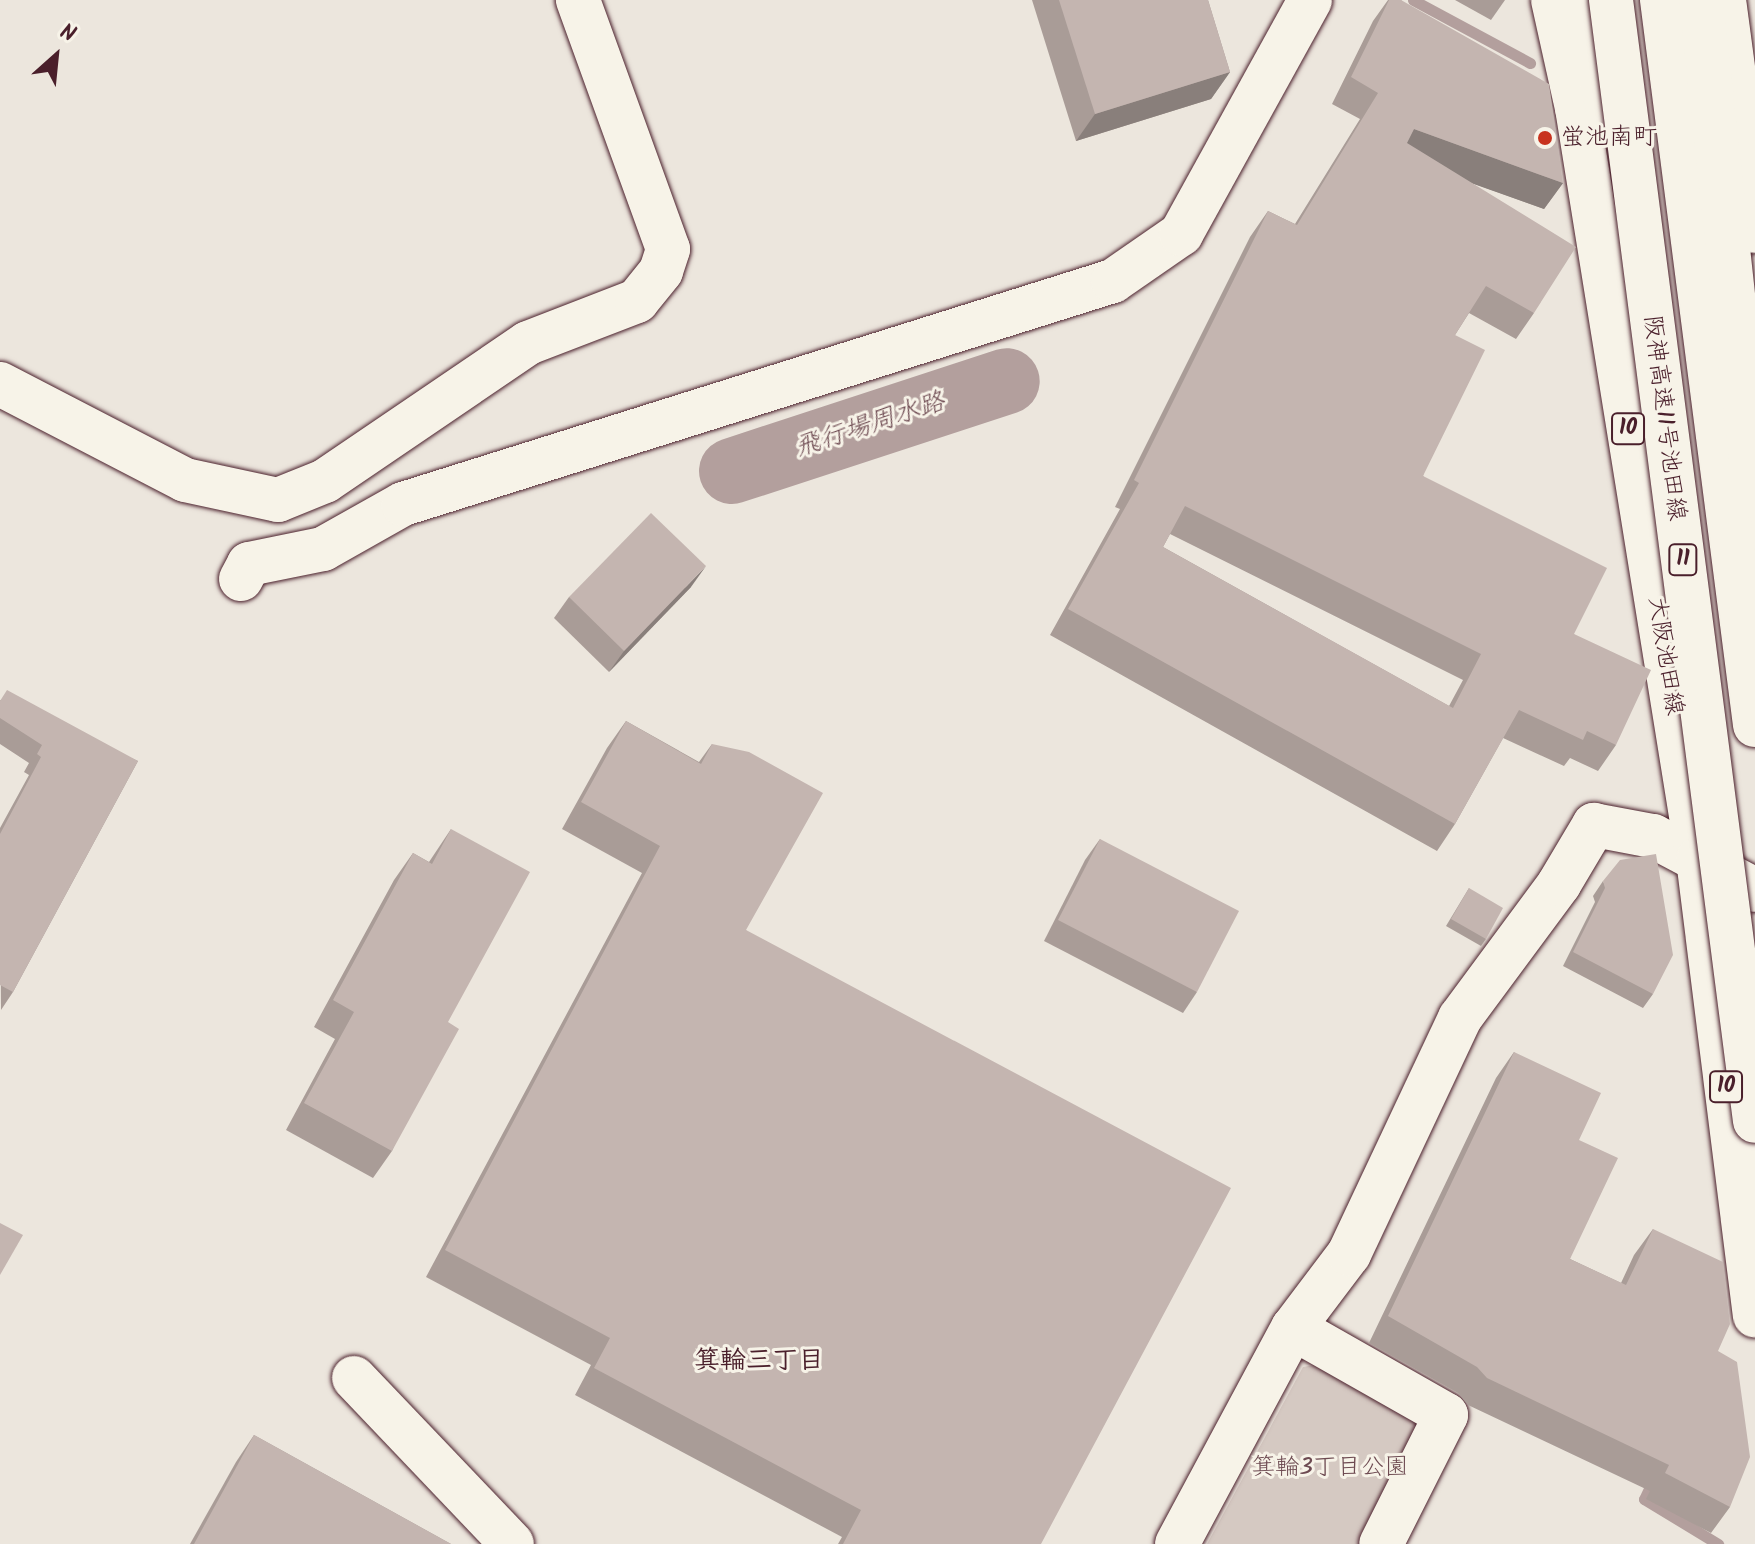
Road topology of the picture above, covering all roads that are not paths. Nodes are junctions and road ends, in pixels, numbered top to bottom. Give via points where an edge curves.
1 (578, 0) edge
2 (1310, 0) edge
3 (1611, 0) edge
4 (1662, 0) edge
5 (1681, 0) edge
6 (1701, 0) edge
7 (1724, 0) edge
8 (1567, 7) edge
9 (1534, 84) edge
10 (1577, 108) junction
11 (1755, 231) edge
12 (1651, 312) junction
13 (0, 384) edge
14 (1755, 496) edge
15 (1755, 539) edge
16 (241, 579) dead end
17 (1755, 725) edge
18 (1698, 859) junction
19 (1755, 890) edge
20 (1755, 1121) edge
21 (1755, 1315) edge
22 (1293, 1328) junction
23 (354, 1378) dead end
24 (512, 1544) edge
25 (1177, 1544) edge
26 (1381, 1544) edge

1 - 13 main road via 668,249 661,271 637,301 528,343 325,481 278,500 185,480
2 - 16 main road via 1181,234 1113,281 403,504 323,549 249,564
3 - 12 main road, 阪神高速11号池田線 / 11, bridge
4 - 17 main road, 11
5 - 15 main road
6 - 14 main road
7 - 11 main road
8 - 10 main road, 大阪池田線 / 10
8 - 12 main road, 11, bridge
9 - 10 main road
10 - 18 main road, 大阪池田線 / 10
12 - 20 main road, 阪神高速11号池田線 / 11, bridge
18 - 19 main road
18 - 21 main road, 大阪池田線 / 10
18 - 22 main road via 1653,836 1594,825 1559,884 1460,1018 1349,1254
22 - 25 main road
22 - 26 main road via 1446,1415
23 - 24 main road

